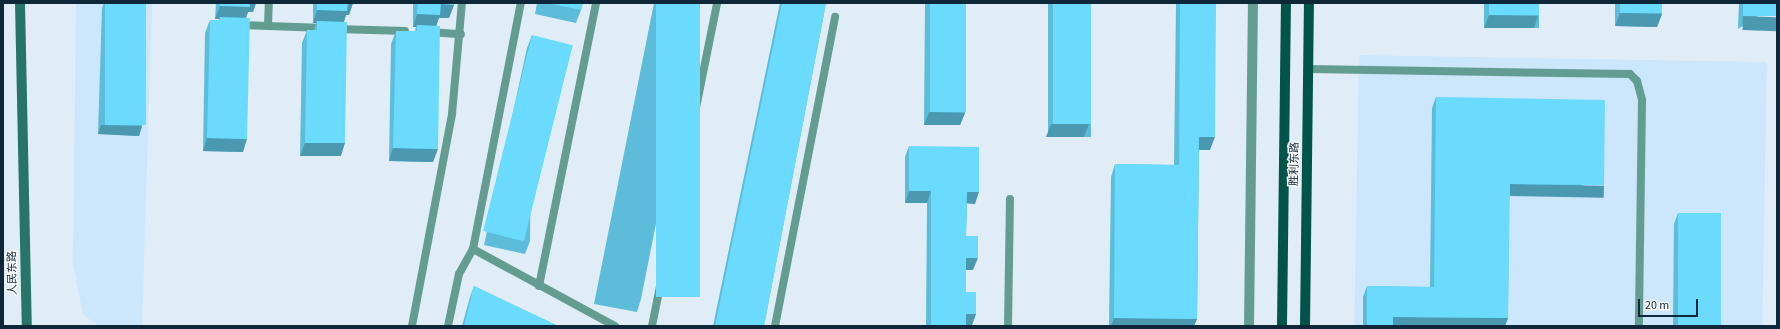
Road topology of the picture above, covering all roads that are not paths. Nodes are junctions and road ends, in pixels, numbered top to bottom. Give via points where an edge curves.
1 (20, 3) edge
2 (269, 3) edge
3 (462, 3) edge
4 (521, 3) edge
5 (596, 3) edge
6 (718, 3) edge
7 (1253, 3) edge
8 (1286, 3) edge
9 (1309, 3) edge
10 (835, 17) dead end
11 (231, 25) edge
12 (268, 26) junction
13 (461, 34) junction
14 (1308, 69) junction
15 (1010, 199) dead end
16 (473, 249) junction
17 (539, 286) junction
18 (27, 326) edge
19 (412, 326) edge
20 (448, 326) edge
21 (615, 326) edge
22 (652, 326) edge
23 (775, 326) edge
24 (1008, 326) edge
25 (1249, 326) edge
26 (1282, 326) edge
27 (1305, 326) edge
28 (1639, 326) edge

1 - 18 main road, 人民东路
2 - 12 lane
3 - 13 lane
4 - 16 lane
5 - 17 lane
6 - 22 lane
7 - 25 street
8 - 26 main road, 胜利东路
9 - 14 main road, 胜利东路
10 - 23 lane
11 - 12 lane
12 - 13 lane
13 - 19 lane via 452,114
14 - 27 main road, 胜利东路
14 - 28 lane via 1630,74 1637,82 1642,100
15 - 24 lane
16 - 17 lane
16 - 20 lane via 459,274
17 - 21 lane

